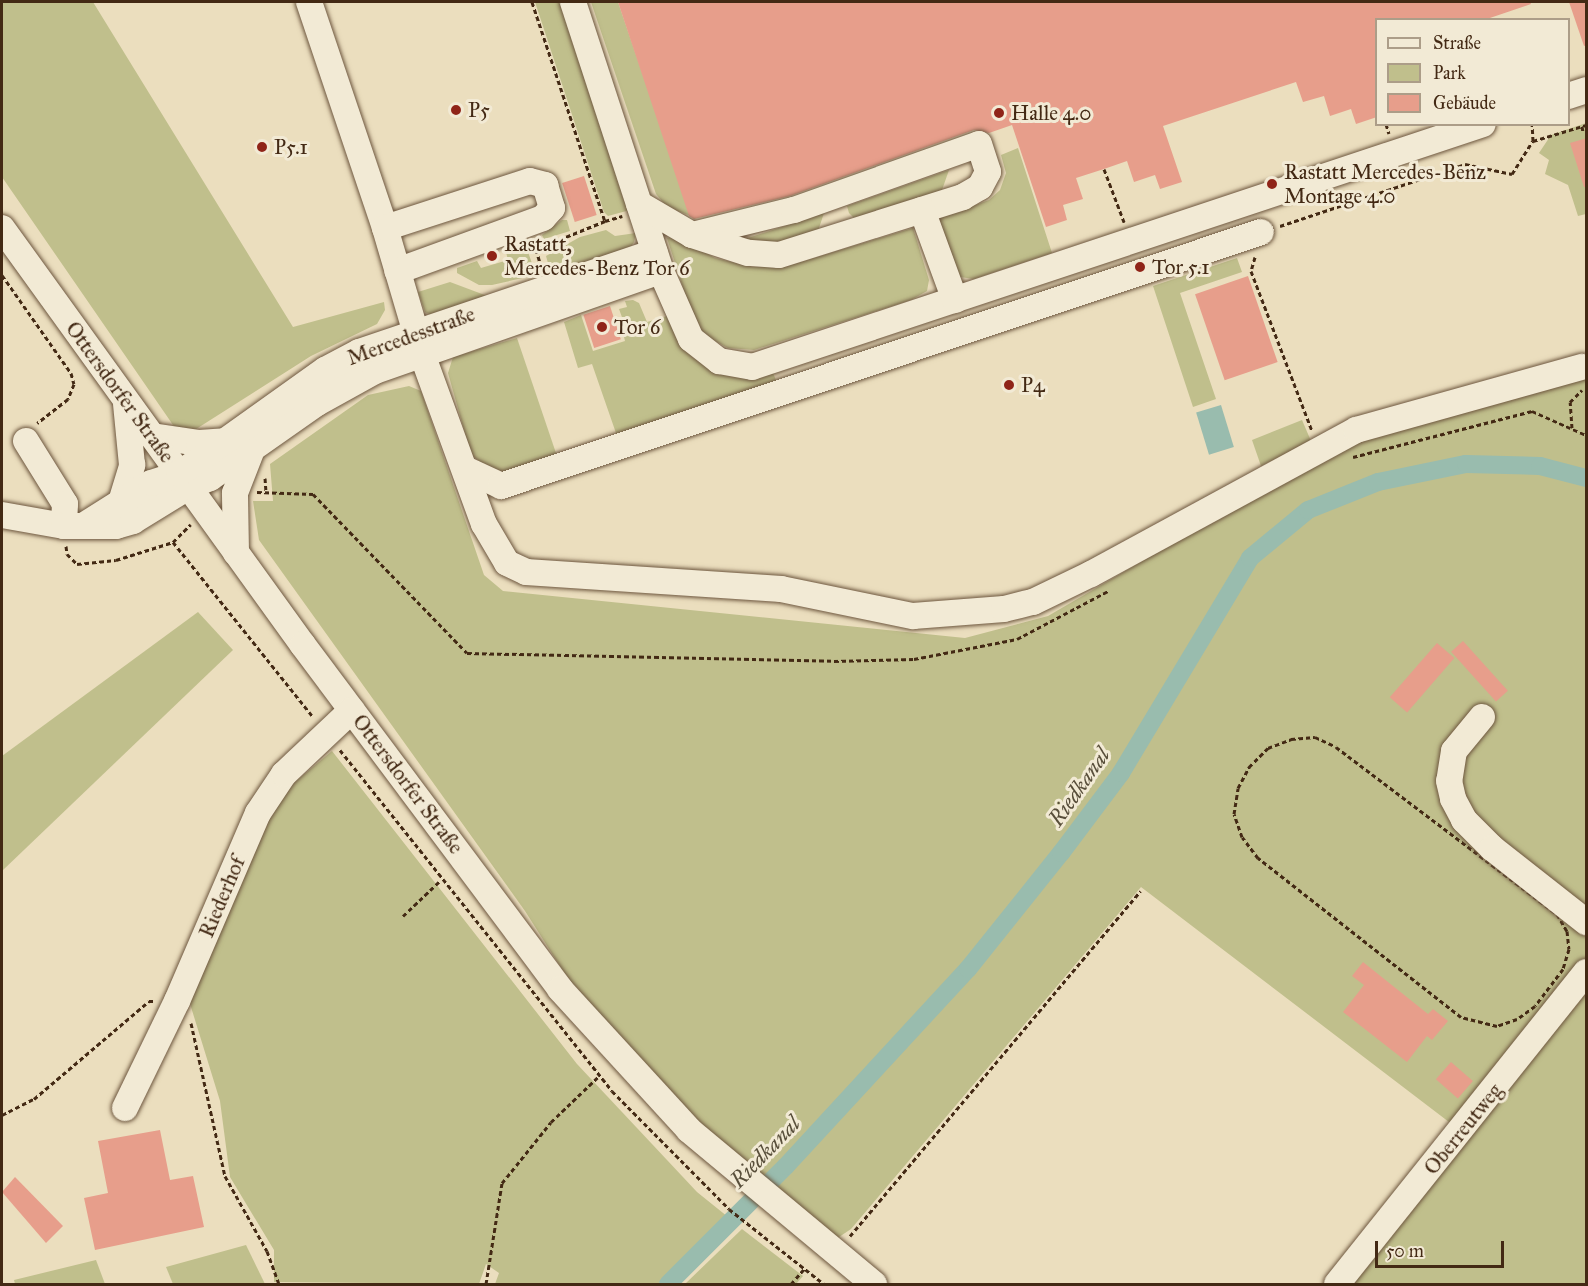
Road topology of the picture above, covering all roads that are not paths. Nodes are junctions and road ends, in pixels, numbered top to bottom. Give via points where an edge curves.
1 (309, 2) edge
2 (573, 2) edge
3 (1587, 90) edge
4 (1570, 96) edge
5 (1477, 126) edge
6 (629, 210) junction
7 (922, 210) junction
8 (2, 228) edge
9 (385, 228) junction
10 (1261, 232) road end
11 (692, 235) junction
12 (658, 262) junction
13 (396, 271) junction
14 (954, 300) junction
15 (418, 342) junction
16 (1584, 377) edge
17 (126, 401) junction
18 (152, 436) junction
19 (26, 441) road end
20 (225, 441) junction
21 (253, 449) junction
22 (465, 469) junction
23 (184, 480) junction
24 (121, 502) junction
25 (2, 515) edge
26 (74, 526) junction
27 (236, 553) junction
28 (352, 710) junction
29 (1482, 717) dead end
30 (1587, 922) edge
31 (1587, 972) edge
32 (125, 1108) dead end
33 (874, 1284) edge
34 (1336, 1284) edge

1 - 9 street
2 - 6 street
3 - 4 street
5 - 14 street
6 - 11 street
6 - 12 street
7 - 11 street via 779,255 748,253
7 - 11 street via 980,187 988,172 979,144 794,210
7 - 14 street
8 - 17 street, Ottersdorfer Straße
9 - 13 street
9 - 13 street via 530,181 545,185 552,208 543,218
10 - 22 street via 501,486
12 - 14 street via 691,339 719,361 752,367
12 - 15 street, Mercedesstraße
13 - 15 street
15 - 20 street, Mercedesstraße via 325,370
15 - 21 street, Mercedesstraße via 347,384
15 - 22 street
16 - 22 street via 1356,430 1033,602 940,616 880,612 781,590 526,572 507,563 494,547
17 - 18 street, Ottersdorfer Straße
17 - 24 street via 132,465
18 - 20 street via 199,443
18 - 23 street, Ottersdorfer Straße
19 - 26 street
20 - 23 street, Mercedesstraße
21 - 23 street, Mercedesstraße via 210,478
21 - 27 street via 235,493
23 - 24 street via 151,483
23 - 26 street via 133,521 116,526
23 - 27 street, Ottersdorfer Straße
24 - 26 street
25 - 26 street
27 - 28 street, Ottersdorfer Straße
28 - 32 street, Riederhof via 284,774 258,813 177,1001
28 - 33 street, Ottersdorfer Straße via 560,989 642,1083 775,1206
29 - 30 street via 1454,751 1449,781 1453,799 1464,820 1492,848
31 - 34 street, Oberreutweg

